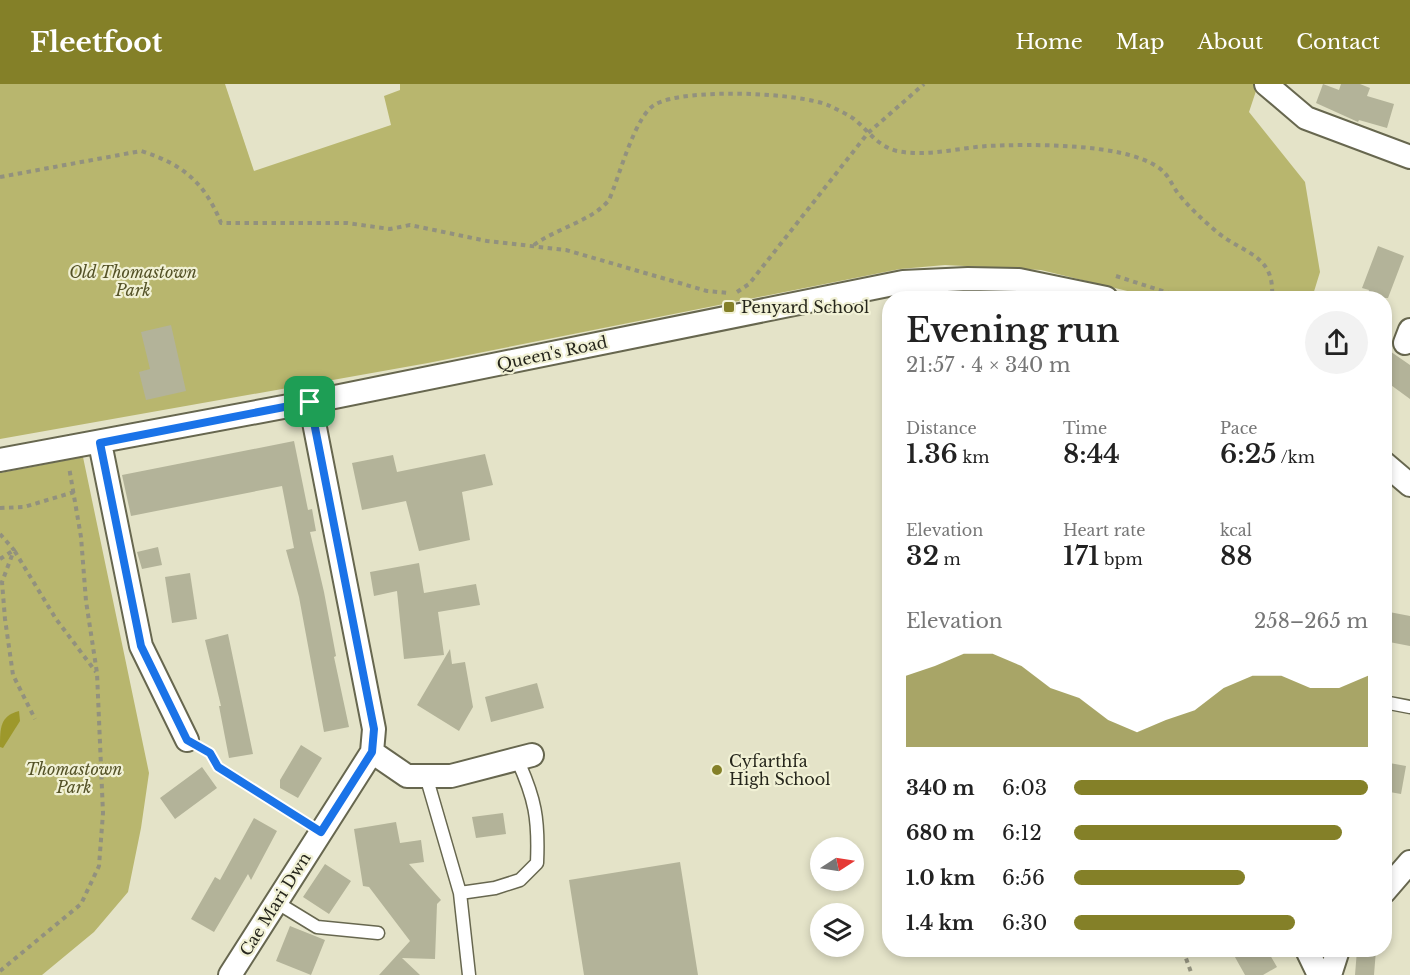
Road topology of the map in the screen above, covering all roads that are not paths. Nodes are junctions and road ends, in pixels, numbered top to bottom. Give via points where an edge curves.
1 (1266, 84) edge
2 (1410, 157) edge
3 (1072, 291) edge
4 (310, 402) junction
5 (100, 443) junction
6 (0, 460) edge
7 (1396, 467) edge
8 (1410, 485) edge
9 (1392, 704) edge
10 (1410, 707) edge
11 (187, 740) road end
12 (372, 752) junction
13 (524, 757) joint
14 (426, 776) junction
15 (1410, 862) edge
16 (1392, 883) edge
17 (460, 893) junction
18 (276, 902) junction
19 (378, 933) dead end
20 (1310, 957) edge
21 (1336, 957) edge
22 (235, 968) edge
23 (469, 975) edge
24 (1318, 975) edge
25 (1330, 975) edge

1 - 2 street via 1306,118
3 - 4 street, Queen's Road via 1019,280 968,279 903,282 737,304
4 - 5 street, Queen's Road
4 - 12 street via 374,729
5 - 6 street, Queen's Road
5 - 11 street via 141,646
7 - 8 street
9 - 10 lane
12 - 14 street via 407,776
12 - 18 street, Cae Mari Dwn
13 - 14 street via 451,776
13 - 17 lane via 539,830 537,862 520,880
14 - 17 lane
15 - 16 street
17 - 23 lane
18 - 19 lane via 317,927
18 - 22 street, Cae Mari Dwn
20 - 24 street
21 - 25 street

